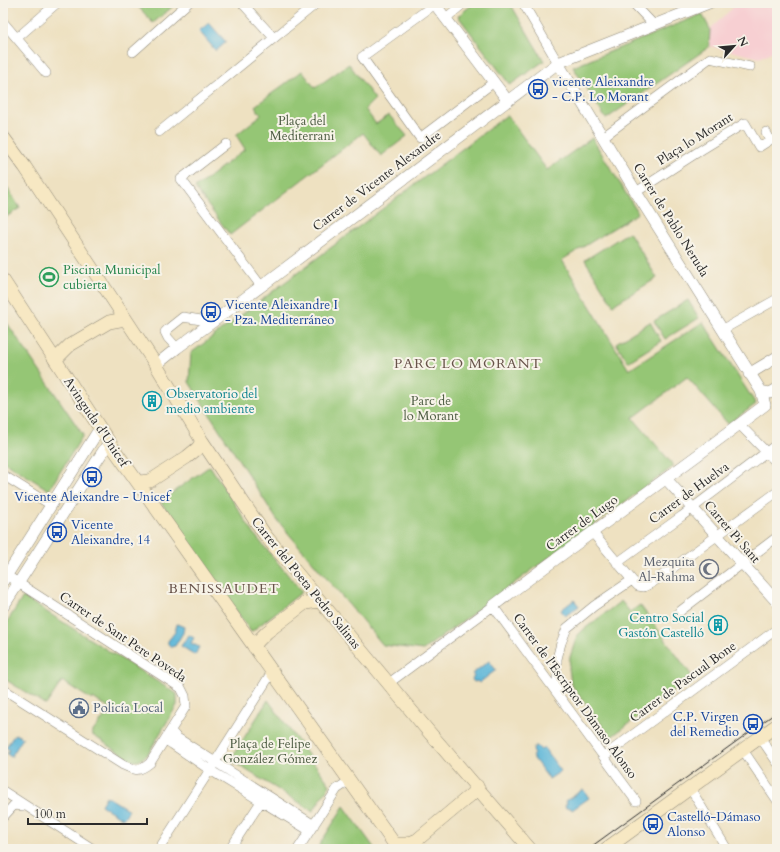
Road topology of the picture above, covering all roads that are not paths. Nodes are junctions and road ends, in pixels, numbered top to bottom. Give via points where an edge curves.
1 (57, 3) edge
2 (188, 3) edge
3 (242, 3) edge
4 (317, 3) edge
5 (464, 3) edge
6 (523, 3) edge
7 (633, 3) edge
8 (709, 3) edge
9 (434, 4) edge
10 (446, 18) junction
11 (3, 22) edge
12 (653, 24) junction
13 (17, 38) junction
14 (274, 38) junction
15 (133, 52) dead end
16 (558, 63) junction
17 (750, 67) dead end
18 (46, 73) dead end
19 (494, 82) junction
20 (508, 101) junction
21 (159, 132) dead end
22 (766, 132) dead end
23 (603, 136) junction
24 (3, 137) edge
25 (226, 144) dead end
26 (636, 192) junction
27 (3, 280) edge
28 (261, 286) junction
29 (777, 298) edge
30 (125, 319) junction
31 (213, 322) junction
32 (722, 330) junction
33 (177, 348) junction
34 (777, 357) edge
35 (55, 360) junction
36 (156, 365) junction
37 (749, 374) junction
38 (777, 389) edge
39 (761, 391) junction
40 (740, 424) junction
41 (100, 428) junction
42 (202, 441) junction
43 (108, 442) junction
44 (777, 444) edge
45 (766, 452) junction
46 (777, 463) edge
47 (3, 475) edge
48 (666, 480) junction
49 (138, 482) junction
50 (777, 492) edge
51 (51, 506) junction
52 (693, 508) junction
53 (592, 532) junction
54 (717, 536) junction
55 (777, 537) edge
56 (617, 563) junction
57 (742, 564) junction
58 (4, 576) edge
59 (632, 580) junction
60 (18, 583) junction
61 (775, 598) edge
62 (320, 601) junction
63 (493, 606) junction
64 (3, 607) edge
65 (679, 612) dead end
66 (777, 629) edge
67 (254, 647) junction
68 (272, 672) junction
69 (389, 683) junction
70 (3, 689) edge
71 (560, 697) junction
72 (777, 725) edge
73 (171, 731) junction
74 (760, 738) junction
75 (165, 740) junction
76 (743, 750) junction
77 (604, 756) junction
78 (777, 762) edge
79 (213, 766) junction
80 (349, 781) junction
81 (477, 786) junction
82 (690, 788) junction
83 (3, 791) edge
84 (264, 797) junction
85 (777, 800) edge
86 (636, 801) dead end
87 (27, 807) junction
88 (3, 817) edge
89 (312, 828) junction
90 (396, 846) edge
91 (611, 847) edge
92 (93, 849) edge
93 (159, 849) edge
94 (230, 849) edge
95 (298, 849) edge
96 (530, 849) edge
97 (727, 849) edge

1 - 13 street
2 - 15 street
3 - 14 street
4 - 14 street
5 - 10 street
6 - 16 street
7 - 12 street
8 - 12 street, Carrer de Vicente Alexandre
9 - 10 street
9 - 19 street, Carrer de Vicente Alexandre via 362,57 420,138
10 - 19 street
11 - 13 street
12 - 16 street, Carrer de Vicente Alexandre
13 - 18 street
14 - 21 street
16 - 20 street, Carrer de Vicente Alexandre
16 - 23 street, Carrer de Pablo Neruda
17 - 23 street via 710,58
19 - 20 street
20 - 28 street, Carrer de Vicente Alexandre
22 - 26 street, Plaça lo Morant via 770,140 759,147 745,123
23 - 26 street, Carrer de Pablo Neruda
24 - 30 main road, Carrer del Poeta Pedro Salinas
25 - 28 street via 181,179
26 - 32 street, Carrer de Pablo Neruda
27 - 35 main road, Avinguda d'Unicef
28 - 31 street, Carrer de Vicente Alexandre
29 - 32 street
30 - 35 main road via 108,322 70,345
30 - 36 main road, Carrer del Poeta Pedro Salinas
31 - 33 street, Carrer de Vicente Alexandre
31 - 33 street via 183,317 165,332
32 - 37 street, Carrer de Pablo Neruda
33 - 36 street, Carrer de Vicente Alexandre
34 - 37 street
35 - 41 main road, Avinguda d'Unicef
36 - 42 main road, Carrer del Poeta Pedro Salinas
37 - 39 street, Carrer de Pablo Neruda
38 - 39 street via 770,393
39 - 40 street, Carrer de Lugo via 765,406
40 - 45 street
40 - 48 street, Carrer de Lugo
41 - 43 main road, Avinguda d'Unicef
41 - 51 street
42 - 49 main road via 198,448 150,481
42 - 62 main road, Carrer del Poeta Pedro Salinas via 265,536
43 - 49 main road, Avinguda d'Unicef
43 - 60 street
44 - 45 street, Carrer de Huelva
45 - 46 street
45 - 52 street, Carrer de Huelva
47 - 51 street
48 - 52 street, Carrer Pi Sant
48 - 53 street, Carrer de Lugo
49 - 67 main road, Avinguda d'Unicef
50 - 54 street
51 - 58 street
52 - 54 street, Carrer Pi Sant
52 - 56 street, Carrer de Huelva
53 - 56 street
53 - 63 street, Carrer de Lugo
54 - 57 street, Carrer Pi Sant
54 - 59 street via 652,583 644,587 638,586
55 - 57 street
56 - 59 street
57 - 61 street, Carrer Pi Sant
57 - 65 street
58 - 60 street, Carrer de Sant Pere Poveda
59 - 71 street via 567,628 558,659
60 - 64 street
60 - 73 street, Carrer de Sant Pere Poveda via 181,688 186,706
62 - 67 main road via 305,603 267,632
62 - 69 main road, Carrer del Poeta Pedro Salinas
63 - 69 street, Carrer de Lugo
63 - 71 street, Carrer de l'Escriptor Dámaso Alonso
66 - 77 street, Carrer de Pascual Bone
67 - 68 main road, Avinguda d'Unicef
68 - 79 street
68 - 80 main road, Avinguda d'Unicef
69 - 81 main road, Carrer del Poeta Pedro Salinas
70 - 75 street, Carrer de Sant Pere Poveda via 123,765 135,770 143,769 150,763
71 - 77 street, Carrer de l'Escriptor Dámaso Alonso
72 - 74 main road
73 - 75 street, Carrer de Sant Pere Poveda
73 - 79 street
74 - 76 main road
74 - 78 street
75 - 79 street
76 - 82 main road
76 - 85 street
77 - 86 street, Carrer de l'Escriptor Dámaso Alonso
79 - 84 street
79 - 93 street
80 - 89 street via 337,789
80 - 90 main road, Avinguda d'Unicef
81 - 90 main road, Avinguda d'Unicef via 474,793 417,840
81 - 96 main road, Carrer del Poeta Pedro Salinas
82 - 91 main road
82 - 97 street
83 - 87 street
84 - 89 street
84 - 94 street
87 - 88 street via 14,805
87 - 92 street
89 - 95 street

